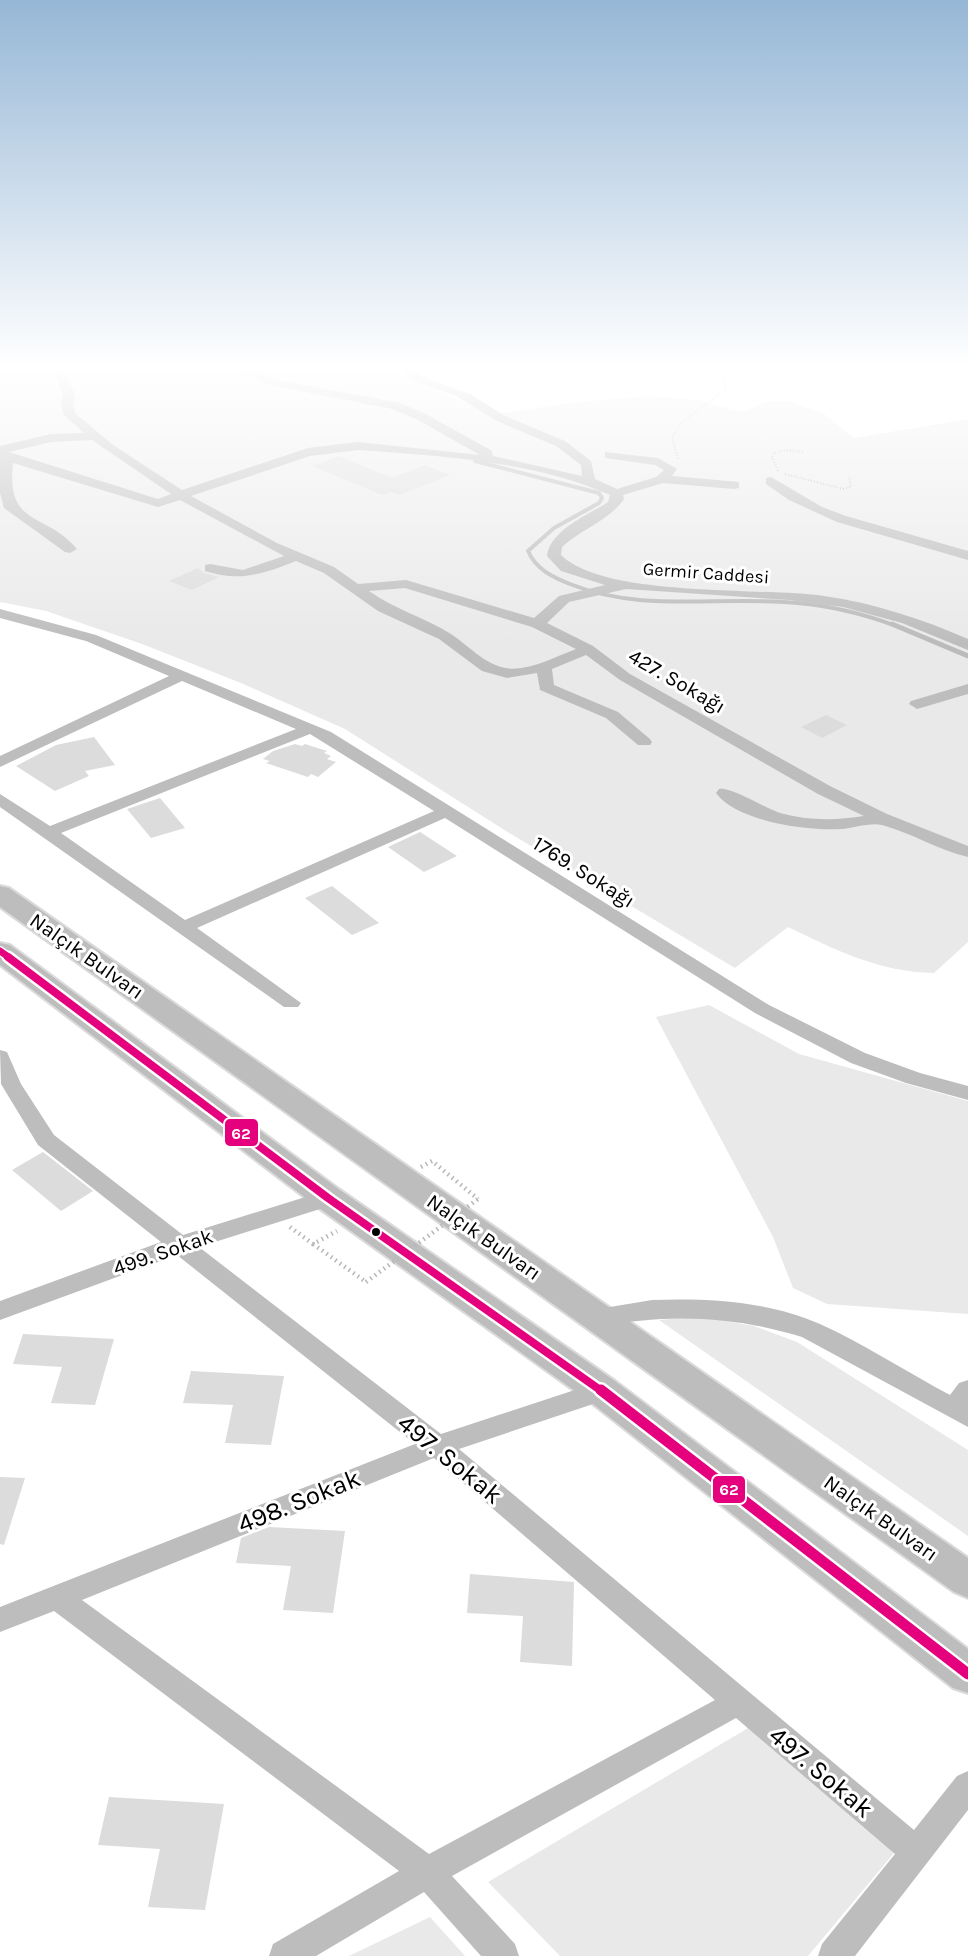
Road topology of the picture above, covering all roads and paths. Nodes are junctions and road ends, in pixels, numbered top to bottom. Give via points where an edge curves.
1 (3, 461) edge
2 (28, 461) edge
3 (130, 461) edge
4 (282, 461) edge
5 (501, 461) edge
6 (584, 461) edge
7 (653, 461) edge
8 (677, 461) edge
9 (774, 461) edge
10 (666, 475) junction
11 (849, 477) dead end
12 (589, 481) junction
13 (771, 481) dead end
14 (734, 485) dead end
15 (616, 493) junction
16 (182, 496) junction
17 (70, 549) dead end
18 (296, 556) junction
19 (968, 556) edge
20 (210, 568) dead end
21 (627, 585) junction
22 (355, 588) junction
23 (0, 613) edge
24 (537, 624) junction
25 (968, 645) edge
26 (588, 649) junction
27 (544, 668) junction
28 (181, 676) junction
29 (968, 689) edge
30 (917, 704) dead end
31 (309, 729) junction
32 (644, 741) dead end
33 (0, 762) edge
34 (725, 793) dead end
35 (0, 799) edge
36 (447, 811) junction
37 (880, 818) junction
38 (49, 832) junction
39 (968, 852) edge
40 (0, 894) edge
41 (184, 927) junction
42 (0, 951) edge
43 (291, 1003) dead end
44 (0, 1057) edge
45 (968, 1093) edge
46 (432, 1161) dead end
47 (328, 1198) junction
48 (275, 1215) junction
49 (359, 1219) junction
50 (313, 1244) junction
51 (178, 1245) junction
52 (0, 1311) edge
53 (598, 1318) junction
54 (602, 1391) junction
55 (963, 1405) edge
56 (437, 1446) junction
57 (968, 1580) edge
58 (57, 1597) junction
59 (0, 1620) edge
60 (968, 1674) edge
61 (738, 1702) junction
62 (968, 1786) edge
63 (916, 1852) junction
64 (427, 1872) junction
65 (285, 1956) edge
66 (503, 1956) edge
67 (834, 1956) edge

1 - 17 street via 11,508
2 - 16 street via 158,503
3 - 16 street
4 - 16 street
5 - 12 street
6 - 12 street
7 - 10 street via 669,466
8 - 10 path
9 - 11 path via 778,474 843,489 851,487
10 - 14 street
10 - 15 street
12 - 15 street
13 - 19 street via 793,498 860,526
15 - 21 street, Germir Caddesi via 616,502 563,537 553,551 565,568
16 - 18 street
18 - 20 street via 241,576
18 - 22 street via 329,570
21 - 24 street via 564,598
21 - 25 street, Germir Caddesi via 844,603 902,617
22 - 24 street, 427. Sokağı via 406,584
22 - 27 street via 383,608 444,636 487,668 516,673
23 - 28 street, 1769. Sokağı via 91,638
24 - 26 street, 427. Sokağı
26 - 27 street
26 - 37 street, 427. Sokağı via 625,677
27 - 32 street via 546,687 612,715
28 - 31 street, 1769. Sokağı
28 - 33 street
29 - 30 street
31 - 36 street, 1769. Sokağı via 325,735
31 - 38 street
34 - 37 street via 756,810 795,821 839,824
35 - 38 street
36 - 41 street
36 - 45 street, 1769. Sokağı via 796,1028 885,1069
37 - 39 street, 427. Sokağı
38 - 41 street
40 - 53 highway, Nalçık Bulvarı
41 - 43 street
42 - 47 highway
44 - 51 street, 497. Sokak via 11,1084 46,1140
46 - 50 path, bridge via 478,1198 366,1282
47 - 48 street, 499. Sokak
47 - 49 highway
48 - 50 path
48 - 51 street, 499. Sokak
49 - 50 path
49 - 54 highway
51 - 52 street, 499. Sokak
51 - 56 street, 497. Sokak
53 - 55 street via 649,1308 702,1307 783,1321 810,1330
53 - 57 highway, Nalçık Bulvarı
54 - 56 street, 498. Sokak
54 - 60 highway
56 - 58 street, 498. Sokak
56 - 61 street, 497. Sokak
58 - 59 street, 498. Sokak
58 - 64 street
61 - 63 street, 497. Sokak
61 - 64 street
62 - 63 street
63 - 67 street
64 - 65 street
64 - 66 street

